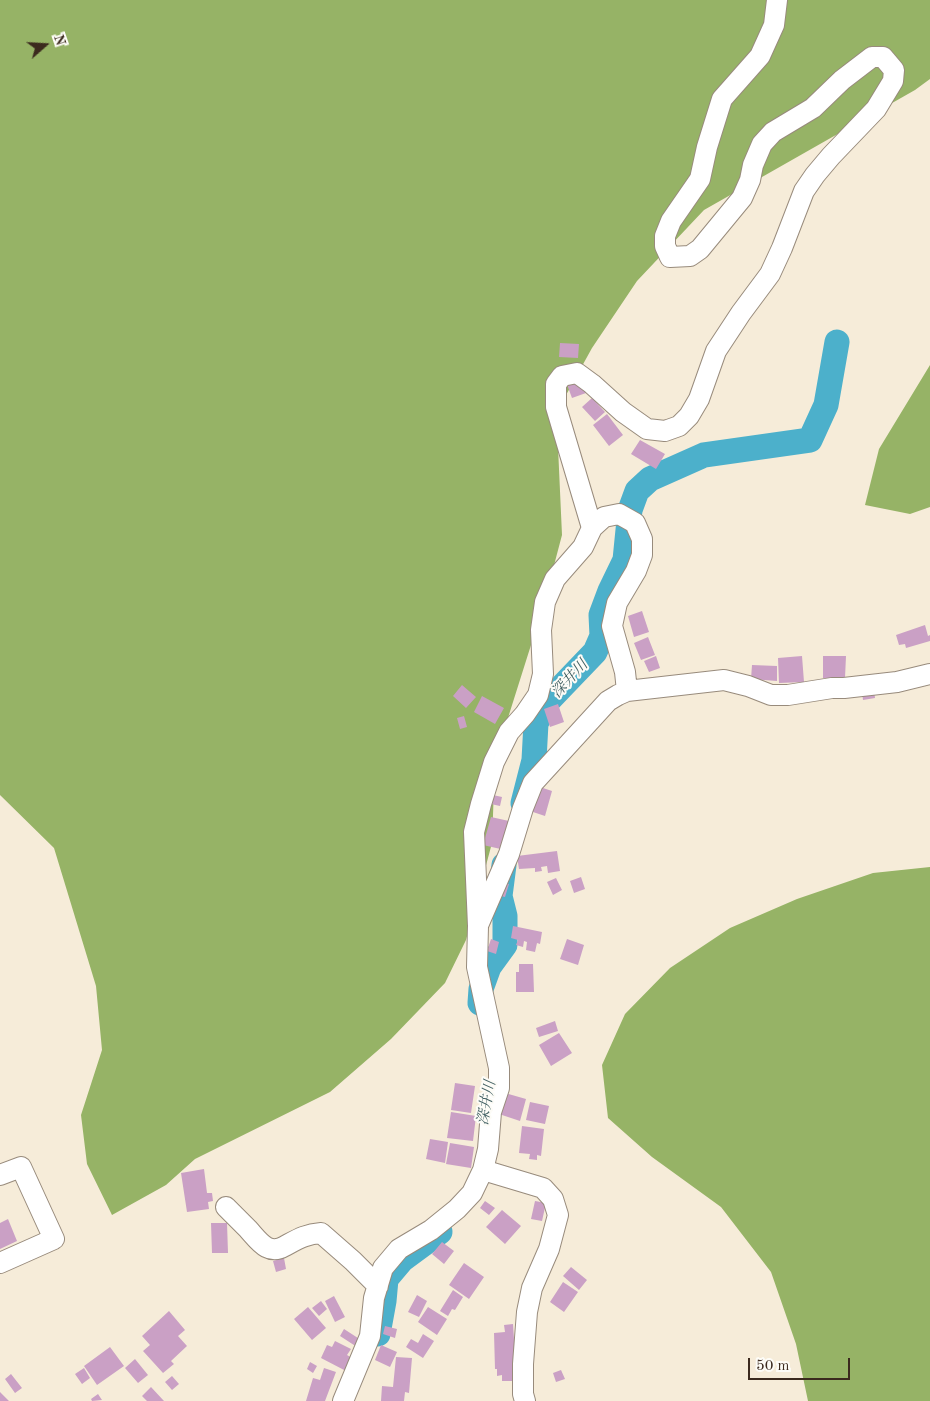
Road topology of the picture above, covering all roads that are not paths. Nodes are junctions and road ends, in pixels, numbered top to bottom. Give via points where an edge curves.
1 (777, 0) edge
2 (592, 528) junction
3 (930, 674) edge
4 (627, 691) junction
5 (478, 926) junction
6 (483, 1170) junction
7 (0, 1175) edge
8 (226, 1207) dead end
9 (0, 1262) edge
10 (378, 1286) junction
11 (343, 1401) edge
12 (525, 1401) edge

1 - 2 street via 774,25 760,56 722,100 700,179 671,221 665,246 670,257 690,256 700,249 742,198 762,144 773,132 813,108 872,57 883,58 894,70 893,82 876,109 814,175 804,191 770,274 716,351 699,399 679,426 665,431 647,429 577,373 562,376 556,384 556,407
2 - 4 street via 604,517 619,514 635,523 642,539 642,555 617,603 612,626
2 - 5 street via 583,546 555,579 545,602 541,630 543,674 538,695 509,732 494,762 481,804 474,832
3 - 4 street via 896,682 788,695 771,695 724,680
4 - 5 street via 608,701 533,783 509,854
5 - 6 street via 477,967 499,1068 499,1088 491,1112
6 - 10 street via 472,1193 457,1209 431,1230 399,1249 384,1268
6 - 12 street via 544,1188 553,1199 558,1215 549,1249 532,1288 523,1364
7 - 9 street via 21,1167 54,1239
8 - 10 street via 262,1245 273,1250 310,1233 321,1233
10 - 11 street via 370,1336

